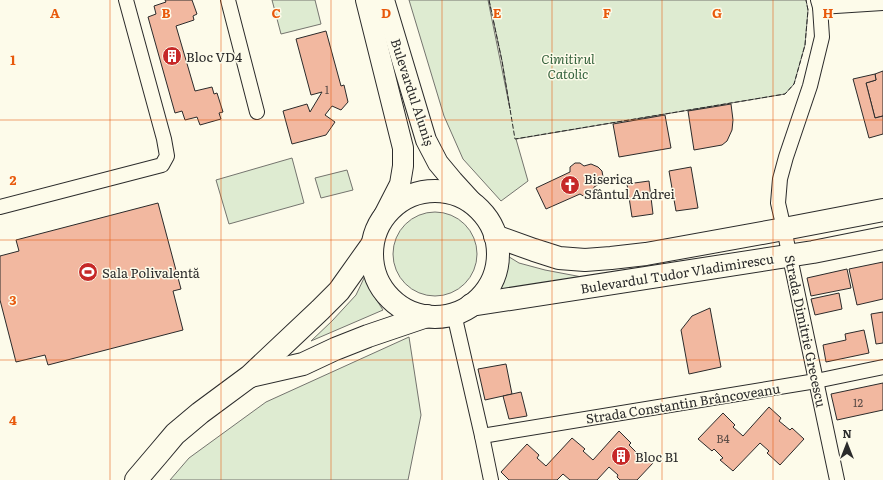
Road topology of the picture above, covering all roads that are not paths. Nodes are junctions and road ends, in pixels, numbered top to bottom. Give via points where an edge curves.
1 (126, 0) edge
2 (228, 0) edge
3 (366, 0) edge
4 (384, 0) edge
5 (883, 3) edge
6 (819, 4) edge
7 (257, 112) dead end
8 (0, 207) edge
9 (883, 210) edge
10 (484, 215) junction
11 (379, 225) junction
12 (784, 229) junction
13 (495, 236) junction
14 (883, 238) edge
15 (371, 246) junction
16 (790, 255) junction
17 (462, 309) junction
18 (427, 316) junction
19 (883, 367) edge
20 (250, 376) junction
21 (816, 381) junction
22 (482, 436) junction
23 (136, 480) edge
24 (490, 480) edge
25 (837, 480) edge

1 - 8 street via 162,132 167,156 162,165
2 - 7 street
3 - 11 main road, Bulevardul Aluniș via 403,148 400,184
4 - 10 main road, Bulevardul Aluniș via 426,140 438,163
5 - 6 street
6 - 12 street, Strada Dimitrie Grecescu via 822,37 810,86 780,180 778,203
9 - 12 main road, Bulevardul Tudor Vladimirescu
10 - 11 main road via 476,206 454,194 429,192 416,194 400,202
10 - 13 main road
11 - 15 main road
12 - 13 main road, Bulevardul Tudor Vladimirescu via 646,254 585,260 559,258
12 - 16 street, Strada Dimitrie Grecescu
13 - 17 main road via 498,258 492,280 479,298
14 - 16 main road, Bulevardul Tudor Vladimirescu
15 - 18 main road via 373,266 383,290 402,308
15 - 20 main road via 339,291
16 - 17 main road, Bulevardul Tudor Vladimirescu
16 - 21 street, Strada Dimitrie Grecescu
17 - 18 main road via 438,316
17 - 22 street
18 - 20 main road via 368,336 303,364
19 - 21 street, Strada Constantin Brâncoveanu
20 - 23 main road via 205,408 175,434
21 - 22 street, Strada Constantin Brâncoveanu
21 - 25 street, Strada Dimitrie Grecescu
22 - 24 street

